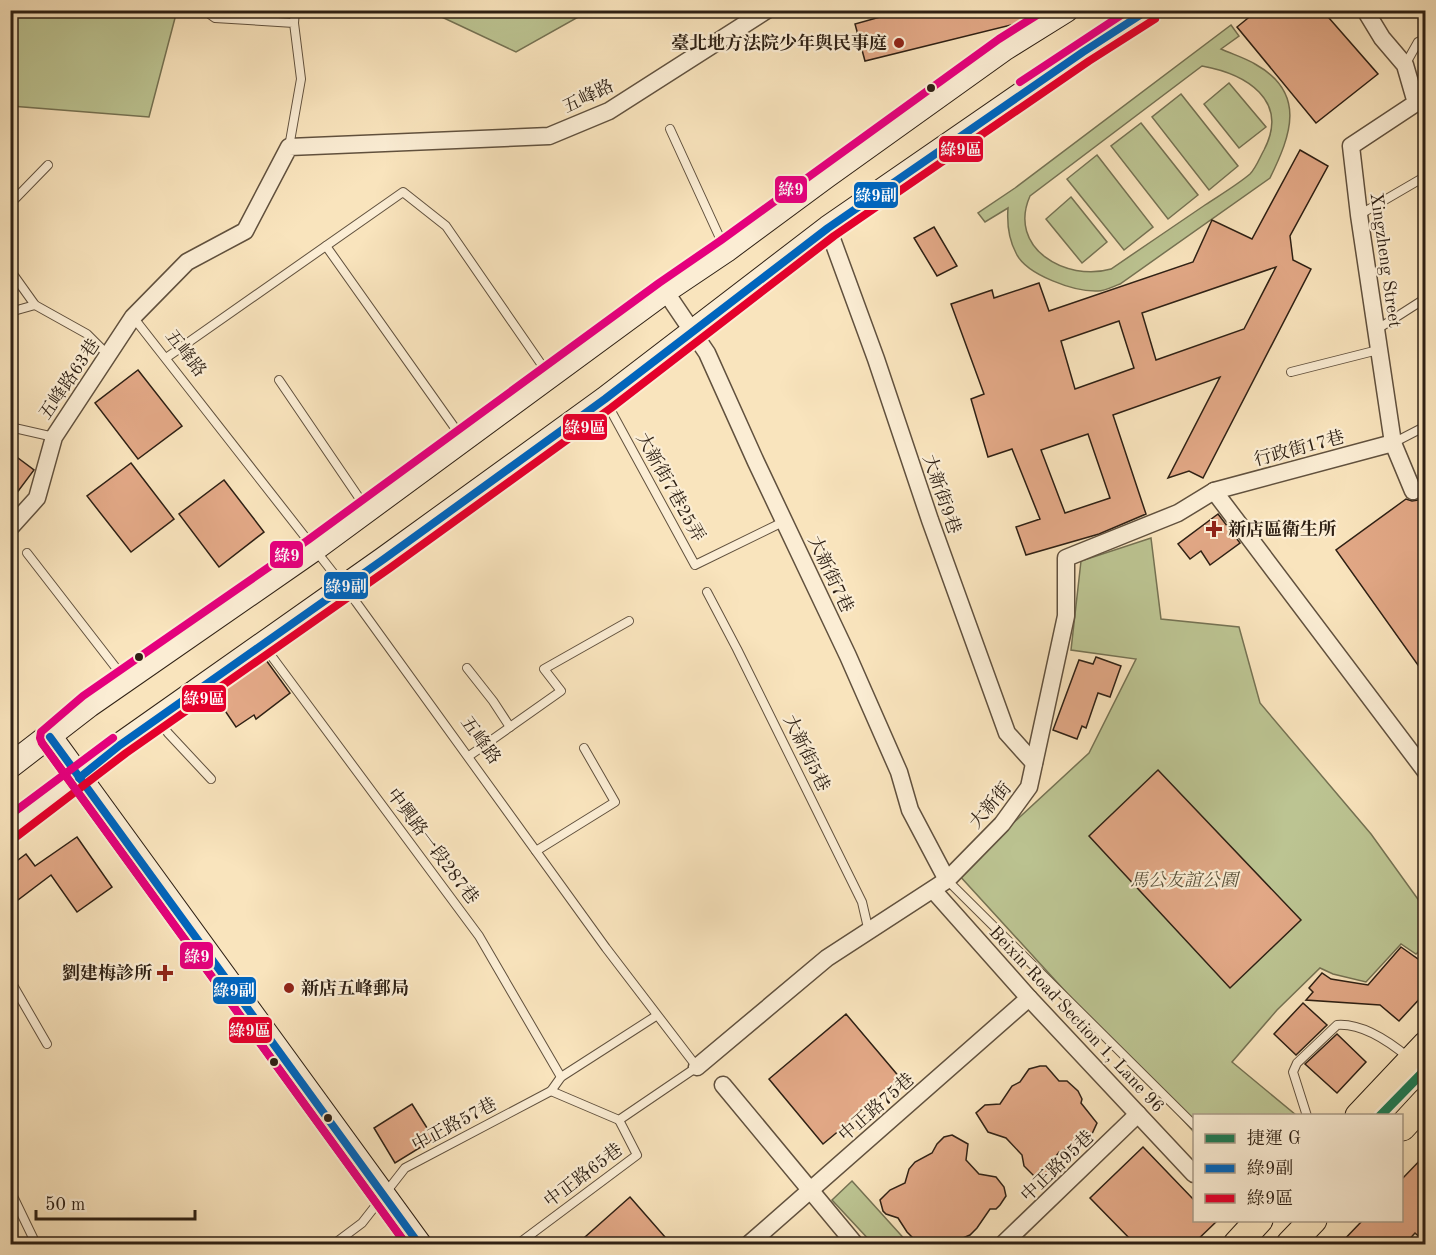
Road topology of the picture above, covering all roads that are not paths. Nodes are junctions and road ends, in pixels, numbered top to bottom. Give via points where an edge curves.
1 (204, 10) edge
2 (295, 10) edge
3 (767, 10) edge
4 (1066, 10) edge
5 (1149, 10) edge
6 (1365, 10) edge
7 (294, 23) junction
8 (1425, 38) edge
9 (1405, 65) junction
10 (670, 129) dead end
11 (289, 147) junction
12 (48, 165) dead end
13 (1425, 176) edge
14 (10, 204) edge
15 (1359, 215) junction
16 (828, 228) junction
17 (326, 246) junction
18 (726, 250) junction
19 (10, 270) edge
20 (665, 291) junction
21 (1425, 298) edge
22 (35, 305) junction
23 (10, 312) edge
24 (133, 317) junction
25 (1376, 330) junction
26 (694, 332) junction
27 (1378, 350) junction
28 (108, 355) junction
29 (166, 358) junction
30 (1291, 372) dead end
31 (550, 376) junction
32 (279, 380) dead end
33 (605, 399) junction
34 (1425, 426) edge
35 (10, 427) edge
36 (54, 437) junction
37 (464, 441) junction
38 (1394, 443) junction
39 (1214, 491) junction
40 (1413, 491) dead end
41 (368, 510) junction
42 (785, 521) junction
43 (10, 528) edge
44 (314, 549) junction
45 (27, 553) dead end
46 (344, 586) junction
47 (707, 592) dead end
48 (629, 621) dead end
49 (263, 645) junction
50 (467, 668) dead end
51 (125, 680) junction
52 (158, 718) junction
53 (510, 727) junction
54 (50, 737) junction
55 (584, 748) dead end
56 (469, 756) junction
57 (1034, 763) junction
58 (10, 766) edge
59 (1425, 771) edge
60 (79, 778) junction
61 (211, 779) dead end
62 (10, 829) edge
63 (536, 851) junction
64 (947, 880) junction
65 (933, 890) junction
66 (869, 932) junction
67 (10, 980) edge
68 (1029, 998) junction
69 (657, 1016) junction
70 (47, 1044) dead end
71 (1419, 1053) edge
72 (697, 1067) junction
73 (561, 1077) junction
74 (723, 1085) dead end
75 (551, 1091) junction
76 (1425, 1101) edge
77 (1138, 1114) junction
78 (1306, 1114) edge
79 (1361, 1114) edge
80 (618, 1120) junction
81 (1193, 1124) edge
82 (1403, 1125) edge
83 (1193, 1173) edge
84 (10, 1190) edge
85 (811, 1190) junction
86 (383, 1197) junction
87 (1312, 1222) edge
88 (36, 1245) edge
89 (334, 1245) edge
90 (419, 1245) edge
91 (518, 1245) edge
92 (749, 1245) edge
93 (855, 1245) edge
94 (1003, 1245) edge
95 (1290, 1245) edge

1 - 7 lane via 215,18
2 - 7 lane
3 - 11 street, 五峰路 via 609,111 549,136
4 - 18 street via 1005,48
5 - 16 street
6 - 9 street, Xingzheng Street
7 - 11 lane via 301,79
8 - 9 lane via 1418,42
9 - 15 street, Xingzheng Street via 1416,103 1351,146
10 - 18 lane
11 - 24 street via 245,231 187,262
12 - 14 lane
13 - 15 lane
15 - 25 street, Xingzheng Street
16 - 26 street
16 - 57 street, 大新街9巷 via 1007,734
17 - 29 lane
17 - 31 lane via 404,192 446,226
17 - 37 lane
18 - 20 street
19 - 22 lane
20 - 26 street, 大新街7巷
20 - 31 street
21 - 25 lane
22 - 23 lane
22 - 28 lane via 87,334
24 - 28 street, 五峰路63巷
24 - 29 lane, 五峰路
25 - 27 street, Xingzheng Street
26 - 33 street
26 - 42 street, 大新街7巷 via 707,352
27 - 30 lane
27 - 38 street, Xingzheng Street
28 - 36 street, 五峰路63巷
29 - 44 lane, 五峰路
31 - 37 street
32 - 41 lane
33 - 42 lane, 大新街7巷25弄 via 695,566
33 - 46 street
34 - 38 lane
35 - 36 lane
36 - 43 street, 五峰路63巷 via 37,498
37 - 41 street
38 - 39 street, 行政街17巷
38 - 40 street, Xingzheng Street
39 - 57 street, 大新街 via 1178,513 1066,558 1066,616
39 - 59 street
41 - 44 street
42 - 64 street, 大新街7巷 via 899,772 910,810
44 - 46 lane, 五峰路
44 - 51 street
45 - 51 lane
46 - 49 street
46 - 56 lane, 五峰路
47 - 66 lane, 大新街5巷 via 862,902
48 - 53 lane via 544,669 561,691
49 - 52 street
49 - 73 lane, 中興路一段287巷 via 479,936
50 - 53 lane
51 - 54 street
52 - 60 street
52 - 61 lane
53 - 56 lane
54 - 58 street
54 - 60 street
55 - 63 lane via 615,802
56 - 63 lane, 五峰路
57 - 64 street, 大新街 via 1029,787 1002,824
60 - 62 street
60 - 86 street
63 - 69 lane, 五峰路
64 - 65 street, 大新街
64 - 81 lane
65 - 66 street, 大新街
65 - 68 street, Beixin Road Section 1, Lane 96
66 - 72 street, 大新街 via 826,958
67 - 70 lane
68 - 77 street, Beixin Road Section 1, Lane 96
68 - 85 street, 中正路75巷
69 - 72 lane, 五峰路
69 - 73 lane
71 - 78 lane via 1346,1024 1337,1025 1297,1063 1293,1072
71 - 79 main road
72 - 80 lane
73 - 75 lane
74 - 85 street
75 - 80 lane
75 - 86 lane, 中正路57巷 via 405,1168
76 - 82 main road
77 - 83 street, Beixin Road Section 1, Lane 96
77 - 94 street, 中正路95巷
80 - 91 lane, 中正路65巷 via 637,1155
84 - 88 lane
85 - 92 street, 中正路75巷
85 - 93 street
86 - 89 lane, 中正路57巷 via 362,1223
86 - 90 street
87 - 95 main road

